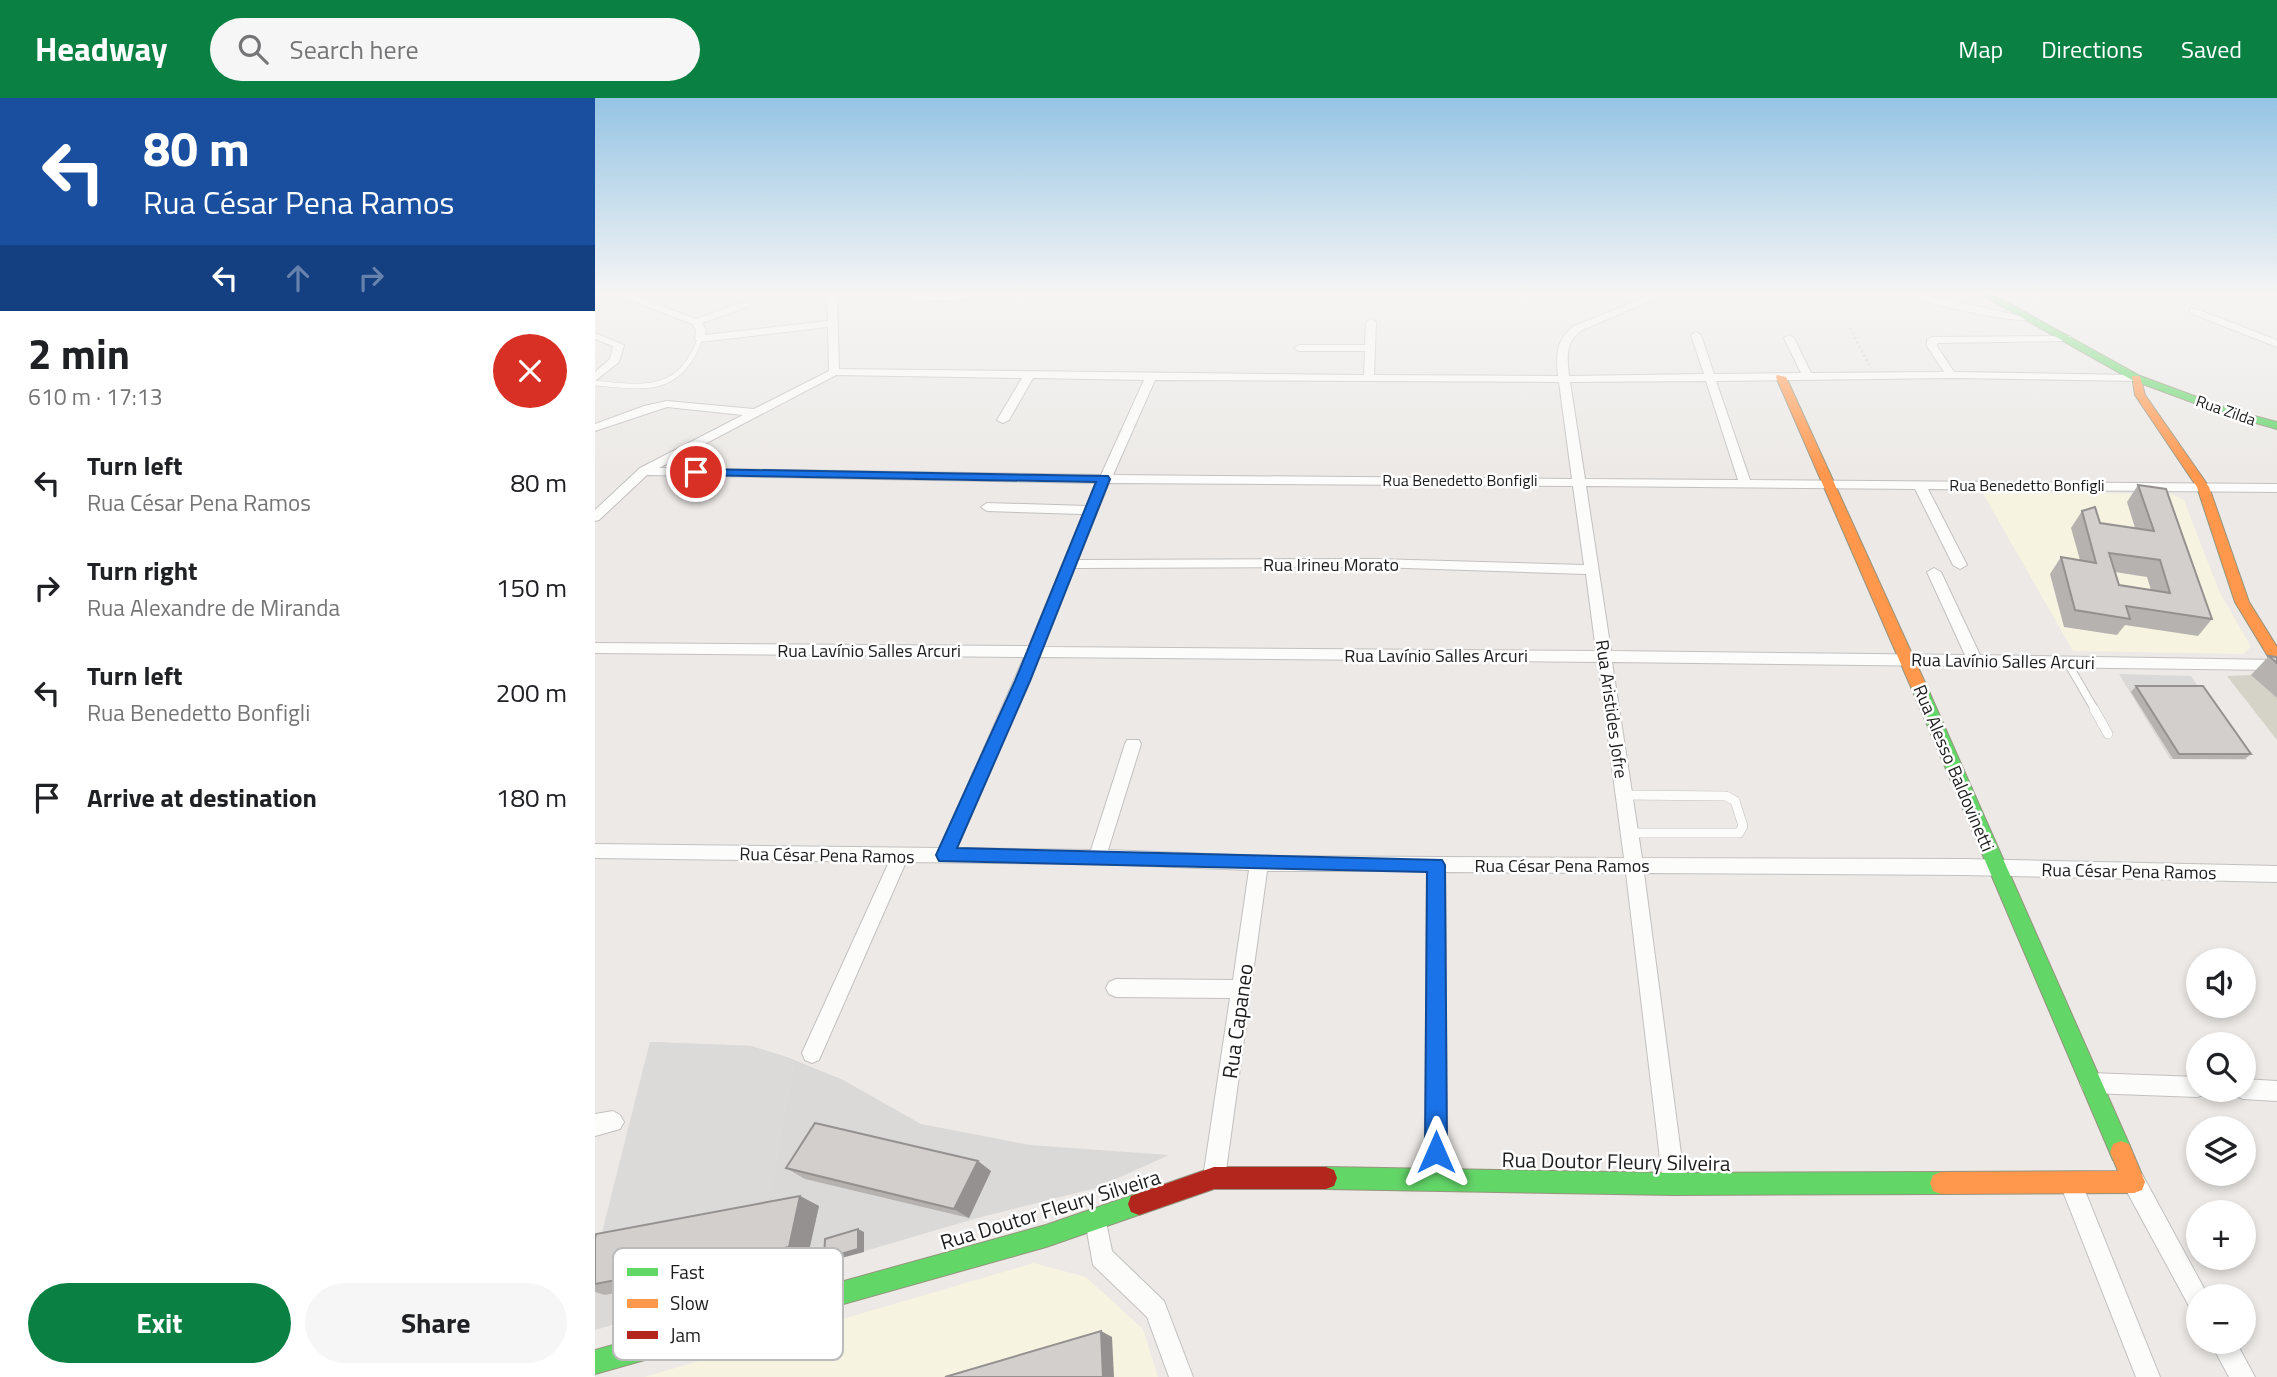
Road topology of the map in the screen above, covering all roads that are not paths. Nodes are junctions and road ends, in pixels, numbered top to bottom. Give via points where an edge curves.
1 (616, 355) edge
2 (693, 355) edge
3 (834, 355) edge
4 (1370, 355) edge
5 (1563, 355) edge
6 (1702, 355) edge
7 (1797, 355) edge
8 (1938, 355) edge
9 (2095, 355) edge
10 (834, 372) junction
11 (1030, 374) junction
12 (1951, 375) junction
13 (1709, 376) junction
14 (1151, 377) junction
15 (1781, 377) junction
16 (1808, 377) junction
17 (1369, 378) junction
18 (2136, 378) junction
19 (1564, 379) junction
20 (595, 381) edge
21 (755, 413) junction
22 (1003, 420) dead end
23 (2277, 426) edge
24 (595, 428) edge
25 (644, 471) junction
26 (1104, 479) junction
27 (1579, 481) junction
28 (1745, 483) junction
29 (1827, 483) junction
30 (1919, 484) junction
31 (2203, 487) junction
32 (2277, 488) edge
33 (988, 507) dead end
34 (1091, 510) junction
35 (595, 517) edge
36 (1071, 564) junction
37 (1960, 565) dead end
38 (1592, 570) junction
39 (1934, 572) dead end
40 (595, 648) edge
41 (1034, 652) junction
42 (1605, 656) junction
43 (1907, 659) junction
44 (2277, 659) edge
45 (1975, 661) junction
46 (2067, 662) junction
47 (2277, 665) edge
48 (2108, 734) dead end
49 (1133, 744) dead end
50 (1625, 795) junction
51 (1630, 833) junction
52 (595, 851) edge
53 (945, 855) junction
54 (900, 856) junction
55 (1097, 857) junction
56 (1259, 863) junction
57 (1634, 864) junction
58 (1436, 865) junction
59 (1997, 868) junction
60 (2277, 874) edge
61 (1116, 988) dead end
62 (1241, 989) junction
63 (812, 1053) dead end
64 (2090, 1083) junction
65 (2186, 1087) edge
66 (2256, 1090) edge
67 (2277, 1091) edge
68 (1214, 1178) junction
69 (1436, 1178) junction
70 (2134, 1182) junction
71 (1674, 1184) junction
72 (2071, 1184) junction
73 (1096, 1220) junction
74 (2189, 1284) edge
75 (843, 1292) edge
76 (2229, 1354) edge
77 (613, 1357) edge
78 (595, 1362) edge
79 (1181, 1377) edge
80 (2148, 1377) edge
81 (2243, 1377) edge

1 - 20 street
2 - 20 lane via 685,372 668,382 650,386
3 - 10 street
4 - 17 street
5 - 19 street, Rua Aristides Jofre
6 - 13 street
7 - 16 street
8 - 12 street
9 - 18 street, Rua Zilda
10 - 11 street
10 - 21 street
11 - 14 street
11 - 22 street
12 - 16 street
12 - 18 street
13 - 15 street
13 - 19 street
13 - 28 street
14 - 17 street
14 - 26 street
15 - 16 street
15 - 29 street, Rua Alesso Baldovinetti
17 - 19 street
18 - 23 street, Rua Zilda
18 - 31 street via 2140,395
19 - 27 street, Rua Aristides Jofre
21 - 24 street via 667,404
21 - 25 street
25 - 26 street, Rua Benedetto Bonfigli
25 - 35 street
26 - 27 street, Rua Benedetto Bonfigli
26 - 34 street
27 - 28 street, Rua Benedetto Bonfigli
27 - 38 street, Rua Aristides Jofre
28 - 29 street, Rua Benedetto Bonfigli
29 - 30 street, Rua Benedetto Bonfigli
29 - 43 street, Rua Alesso Baldovinetti
30 - 31 street, Rua Benedetto Bonfigli
30 - 37 street
31 - 32 street, Rua Benedetto Bonfigli
31 - 44 street via 2242,602
33 - 34 street
34 - 36 street
36 - 38 street, Rua Irineu Morato via 1376,564
36 - 41 street
38 - 42 street, Rua Aristides Jofre
39 - 45 street
40 - 41 street, Rua Lavínio Salles Arcuri
41 - 42 street, Rua Lavínio Salles Arcuri
41 - 53 street
42 - 43 street, Rua Lavínio Salles Arcuri
42 - 50 street, Rua Aristides Jofre
43 - 45 street, Rua Lavínio Salles Arcuri
43 - 59 street, Rua Alesso Baldovinetti
45 - 46 street, Rua Lavínio Salles Arcuri
46 - 47 street, Rua Lavínio Salles Arcuri
46 - 48 lane
49 - 55 street
50 - 51 street, Rua Aristides Jofre
50 - 51 lane via 1726,796 1735,801 1743,826 1739,833
51 - 57 street, Rua Aristides Jofre
52 - 54 street, Rua César Pena Ramos
53 - 54 street, Rua César Pena Ramos
53 - 55 street, Rua César Pena Ramos
54 - 63 street
55 - 56 street, Rua César Pena Ramos
56 - 58 street, Rua César Pena Ramos
56 - 62 street, Rua Capaneo
57 - 58 street, Rua César Pena Ramos
57 - 59 street, Rua César Pena Ramos
57 - 71 street, Rua Aristides Jofre
58 - 69 street
59 - 60 street, Rua César Pena Ramos
59 - 64 street, Rua Alesso Baldovinetti
61 - 62 street
62 - 68 street, Rua Capaneo
64 - 65 street
64 - 70 street
66 - 67 street
68 - 69 street, Rua Doutor Fleury Silveira
68 - 73 street, Rua Doutor Fleury Silveira
69 - 71 street, Rua Doutor Fleury Silveira
70 - 72 street, Rua Doutor Fleury Silveira
70 - 74 street
71 - 72 street, Rua Doutor Fleury Silveira
72 - 80 street
73 - 75 street, Rua Doutor Fleury Silveira
73 - 79 street via 1101,1257 1156,1309
76 - 81 street
77 - 78 street, Rua Doutor Fleury Silveira

